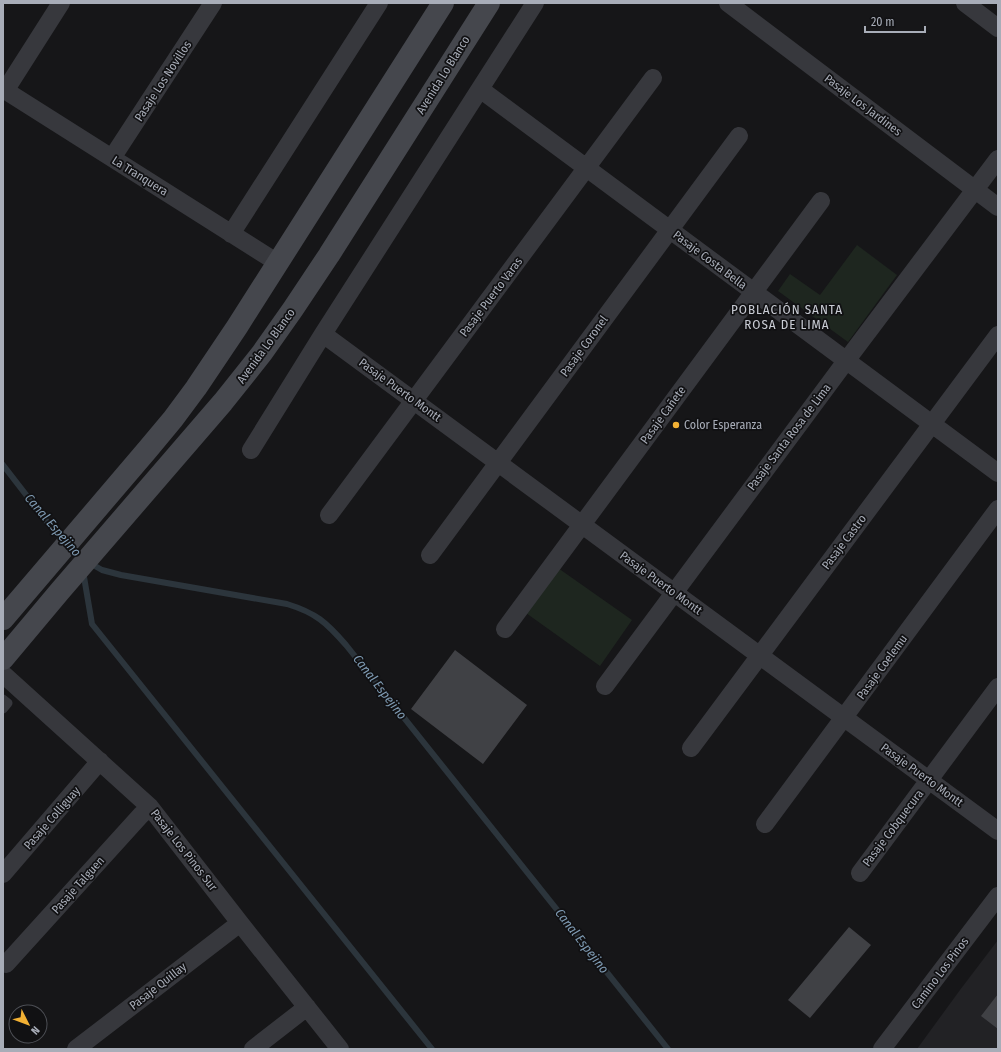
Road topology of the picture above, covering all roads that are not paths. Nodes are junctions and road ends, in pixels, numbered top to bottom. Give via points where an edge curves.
1 (61, 3) edge
2 (214, 3) edge
3 (379, 3) edge
4 (443, 3) edge
5 (489, 3) edge
6 (535, 3) edge
7 (728, 3) edge
8 (965, 3) edge
9 (998, 28) edge
10 (653, 78) dead end
11 (480, 89) junction
12 (4, 90) edge
13 (739, 136) dead end
14 (112, 158) junction
15 (998, 159) edge
16 (586, 168) junction
17 (975, 189) junction
18 (822, 201) dead end
19 (998, 207) edge
20 (670, 230) junction
21 (231, 234) junction
22 (278, 263) junction
23 (754, 292) junction
24 (323, 334) junction
25 (998, 335) edge
26 (846, 361) junction
27 (414, 401) junction
28 (932, 424) junction
29 (251, 450) dead end
30 (498, 463) junction
31 (998, 473) edge
32 (998, 509) edge
33 (328, 515) dead end
34 (582, 525) junction
35 (430, 555) dead end
36 (674, 592) junction
37 (3, 618) edge
38 (506, 629) dead end
39 (760, 655) junction
40 (3, 659) edge
41 (3, 674) edge
42 (604, 686) dead end
43 (998, 687) edge
44 (3, 699) edge
45 (3, 708) edge
46 (844, 718) junction
47 (691, 748) dead end
48 (100, 761) junction
49 (929, 780) junction
50 (150, 807) junction
51 (765, 824) dead end
52 (998, 831) edge
53 (860, 873) dead end
54 (3, 874) edge
55 (998, 896) edge
56 (240, 923) junction
57 (6, 964) dead end
58 (307, 1007) junction
59 (76, 1049) edge
60 (253, 1049) edge
61 (340, 1049) edge
62 (882, 1049) edge

1 - 12 street
2 - 14 street, Pasaje Los Novillos
3 - 21 street
4 - 22 main road
5 - 40 main road, Avenida Lo Blanco via 329,255 262,353
6 - 11 street
7 - 17 street, Pasaje Los Jardines
8 - 9 street
10 - 16 street, Pasaje Puerto Varas
11 - 16 street, Pasaje Costa Bella
11 - 24 street
12 - 14 street, La Tranquera
13 - 20 street, Pasaje Coronel
14 - 21 street, La Tranquera
15 - 17 street, Pasaje Santa Rosa de Lima
16 - 20 street, Pasaje Costa Bella
16 - 27 street, Pasaje Puerto Varas
17 - 19 street, Pasaje Los Jardines
17 - 26 street, Pasaje Santa Rosa de Lima
18 - 23 street, Pasaje Cañete
20 - 23 street, Pasaje Costa Bella
20 - 30 street, Pasaje Coronel
21 - 22 street, La Tranquera
22 - 37 main road via 217,358 158,437
23 - 26 street, Pasaje Costa Bella
23 - 34 street, Pasaje Cañete
24 - 27 street, Pasaje Puerto Montt
24 - 29 street
25 - 28 street, Pasaje Castro
26 - 28 street, Pasaje Costa Bella
26 - 36 street, Pasaje Santa Rosa de Lima
27 - 30 street, Pasaje Puerto Montt
27 - 33 street, Pasaje Puerto Varas
28 - 31 street, Pasaje Costa Bella
28 - 39 street, Pasaje Castro
30 - 34 street, Pasaje Puerto Montt
30 - 35 street, Pasaje Coronel
32 - 46 street, Pasaje Coelemu
34 - 36 street, Pasaje Puerto Montt
34 - 38 street, Pasaje Cañete
36 - 39 street, Pasaje Puerto Montt
36 - 42 street, Pasaje Santa Rosa de Lima
39 - 46 street, Pasaje Puerto Montt
39 - 47 street, Pasaje Castro
41 - 48 street, Pasaje Los Pinos Sur
43 - 49 street, Pasaje Cobquecura
44 - 45 lane via 8,703
46 - 49 street, Pasaje Puerto Montt
46 - 51 street, Pasaje Coelemu
48 - 50 street, Pasaje Los Pinos Sur
48 - 54 street, Pasaje Colliguay
49 - 52 street, Pasaje Puerto Montt
49 - 53 street, Pasaje Cobquecura
50 - 56 street, Pasaje Los Pinos Sur
50 - 57 street, Pasaje Talguen
55 - 62 street, Camino Los Pinos
56 - 58 street, Pasaje Los Pinos Sur
56 - 59 street, Pasaje Quillay
58 - 60 street
58 - 61 street, Pasaje Los Pinos Sur

